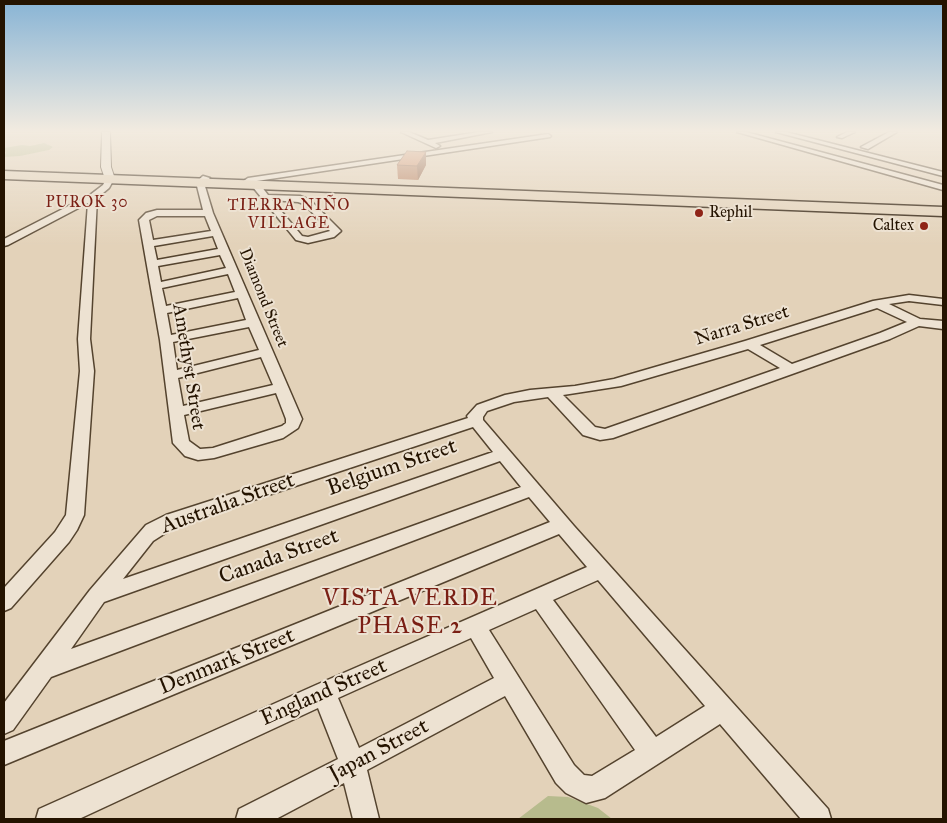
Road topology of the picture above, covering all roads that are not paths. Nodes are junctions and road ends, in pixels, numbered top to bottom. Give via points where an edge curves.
1 (8, 170) edge
2 (107, 170) edge
3 (328, 170) edge
4 (879, 170) edge
5 (929, 170) edge
6 (45, 174) junction
7 (943, 174) edge
8 (4, 175) edge
9 (109, 177) junction
10 (203, 180) junction
11 (249, 183) junction
12 (943, 188) edge
13 (93, 197) junction
14 (265, 197) junction
15 (943, 207) edge
16 (943, 212) edge
17 (208, 213) junction
18 (216, 233) junction
19 (4, 243) edge
20 (148, 244) junction
21 (224, 251) junction
22 (152, 264) junction
23 (232, 270) junction
24 (156, 286) junction
25 (242, 294) junction
26 (943, 302) edge
27 (877, 303) junction
28 (161, 311) junction
29 (253, 322) junction
30 (917, 322) junction
31 (943, 325) edge
32 (166, 340) junction
33 (750, 344) junction
34 (266, 352) junction
35 (790, 368) junction
36 (172, 375) junction
37 (282, 386) junction
38 (551, 392) junction
39 (178, 412) junction
40 (476, 421) junction
41 (287, 430) joint
42 (504, 454) junction
43 (532, 489) junction
44 (562, 526) junction
45 (601, 570) junction
46 (97, 596) junction
47 (539, 597) junction
48 (4, 602) edge
49 (475, 626) junction
50 (41, 670) junction
51 (509, 682) junction
52 (324, 693) junction
53 (721, 710) junction
54 (4, 722) edge
55 (4, 753) edge
56 (653, 753) junction
57 (353, 765) junction
58 (49, 819) edge
59 (249, 819) edge
60 (366, 819) edge
61 (818, 819) edge

1 - 6 highway
2 - 9 street
3 - 11 street
4 - 12 street
5 - 7 street
6 - 8 highway
6 - 9 highway
9 - 10 highway
9 - 13 street via 106,186
10 - 11 highway
10 - 17 street, Diamond Street
11 - 14 street
11 - 15 highway
11 - 16 highway
13 - 19 street
13 - 48 street via 84,339 87,371 75,515 62,537
14 - 14 street via 299,238 308,240 336,231 303,200
17 - 18 street, Diamond Street
17 - 20 street, Amethyst Street via 149,215 144,220
18 - 20 street
18 - 21 street, Diamond Street
20 - 22 street, Amethyst Street
21 - 22 street
21 - 23 street, Diamond Street
22 - 24 street, Amethyst Street
23 - 24 street
23 - 25 street, Diamond Street
24 - 28 street, Amethyst Street
25 - 28 street
25 - 29 street, Diamond Street
26 - 27 street, Narra Street via 899,298
27 - 30 street
27 - 33 street, Narra Street
28 - 32 street, Amethyst Street
29 - 32 street
29 - 34 street, Diamond Street
30 - 31 street
30 - 35 street
32 - 36 street, Amethyst Street
33 - 35 street
33 - 38 street, Narra Street via 616,383
34 - 36 street
34 - 37 street, Diamond Street
35 - 38 street via 607,434 595,434 584,428
36 - 39 street, Amethyst Street
37 - 39 street
37 - 41 street, Diamond Street via 294,419
38 - 40 street, Narra Street via 510,398 482,408 475,413
39 - 41 street, Amethyst Street via 181,442 198,455
40 - 42 street
40 - 46 street, Australia Street via 172,520 146,536
42 - 43 street
42 - 46 street, Belgium Street
43 - 44 street
43 - 50 street, Canada Street
44 - 45 street
44 - 55 street, Denmark Street
45 - 47 street, England Street
45 - 53 street
46 - 50 street, Australia Street
47 - 49 street, England Street
47 - 56 street
49 - 51 street
49 - 52 street, England Street
50 - 54 street, Australia Street
51 - 56 street via 565,774 586,790 596,789
51 - 57 street, Japan Street
52 - 57 street
52 - 58 street, England Street
53 - 56 street
53 - 61 street
57 - 59 street, Japan Street
57 - 60 street

